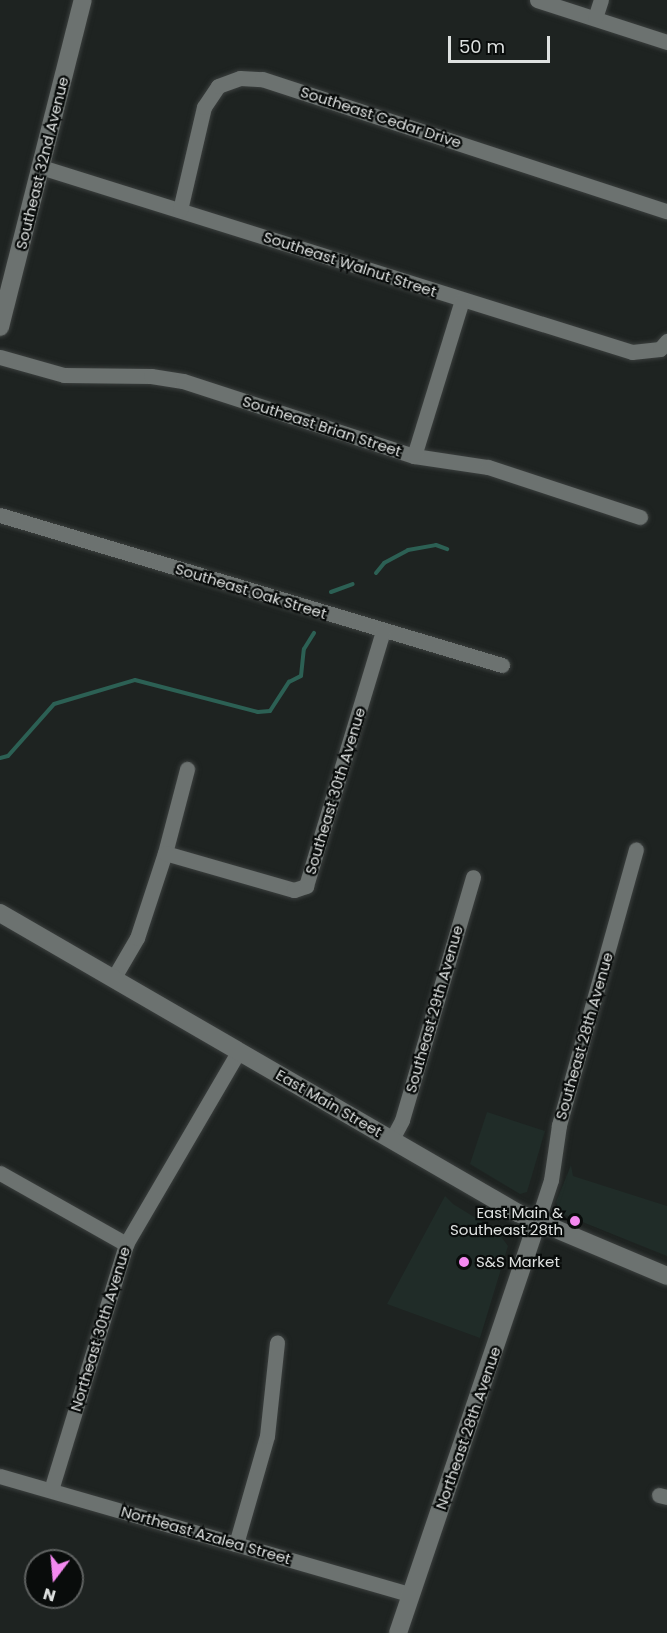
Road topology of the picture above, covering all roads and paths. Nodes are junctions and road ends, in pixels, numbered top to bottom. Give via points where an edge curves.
1 (83, 0) edge
2 (537, 0) edge
3 (601, 0) edge
4 (595, 18) junction
5 (667, 42) edge
6 (41, 166) junction
7 (180, 210) junction
8 (667, 212) edge
9 (462, 300) junction
10 (0, 327) edge
11 (663, 345) edge
12 (0, 357) edge
13 (414, 456) junction
14 (0, 515) edge
15 (640, 517) dead end
16 (383, 631) junction
17 (502, 665) dead end
18 (187, 769) dead end
19 (636, 850) dead end
20 (165, 852) junction
21 (473, 878) dead end
22 (0, 913) edge
23 (113, 979) junction
24 (239, 1051) junction
25 (392, 1139) junction
26 (0, 1173) edge
27 (537, 1223) junction
28 (126, 1244) junction
29 (667, 1276) edge
30 (277, 1343) dead end
31 (0, 1476) edge
32 (51, 1491) junction
33 (236, 1544) junction
34 (411, 1595) junction
35 (398, 1633) edge

1 - 6 main road, Southeast 32nd Avenue
2 - 4 street
3 - 4 street
4 - 5 street
6 - 7 street, Southeast Walnut Street
6 - 10 main road, Southeast 32nd Avenue
7 - 8 street, Southeast Cedar Drive via 204,107 218,86 240,78 262,79
7 - 9 street, Southeast Walnut Street
9 - 11 street, Southeast Walnut Street via 632,352
9 - 13 street
12 - 13 street, Southeast Brian Street via 64,375 151,376 183,381
13 - 15 street, Southeast Brian Street via 488,466
14 - 16 street, Southeast Oak Street
16 - 17 street, Southeast Oak Street
16 - 20 street, Southeast 30th Avenue via 306,886 294,890
18 - 20 street
19 - 27 street, Southeast 28th Avenue via 559,1125 553,1172
20 - 23 street via 137,938
21 - 25 street, Southeast 29th Avenue via 402,1120
22 - 23 main road, East Main Street
23 - 24 main road, East Main Street
24 - 25 main road, East Main Street
24 - 28 street, Northeast 30th Avenue
25 - 27 main road, East Main Street
26 - 28 street
27 - 29 main road, East Main Street
27 - 34 main road, Northeast 28th Avenue
28 - 32 street, Northeast 30th Avenue
30 - 33 street via 267,1436
31 - 32 street, Northeast Azalea Street
32 - 33 street, Northeast Azalea Street
33 - 34 street, Northeast Azalea Street
34 - 35 main road, Northeast 28th Avenue

